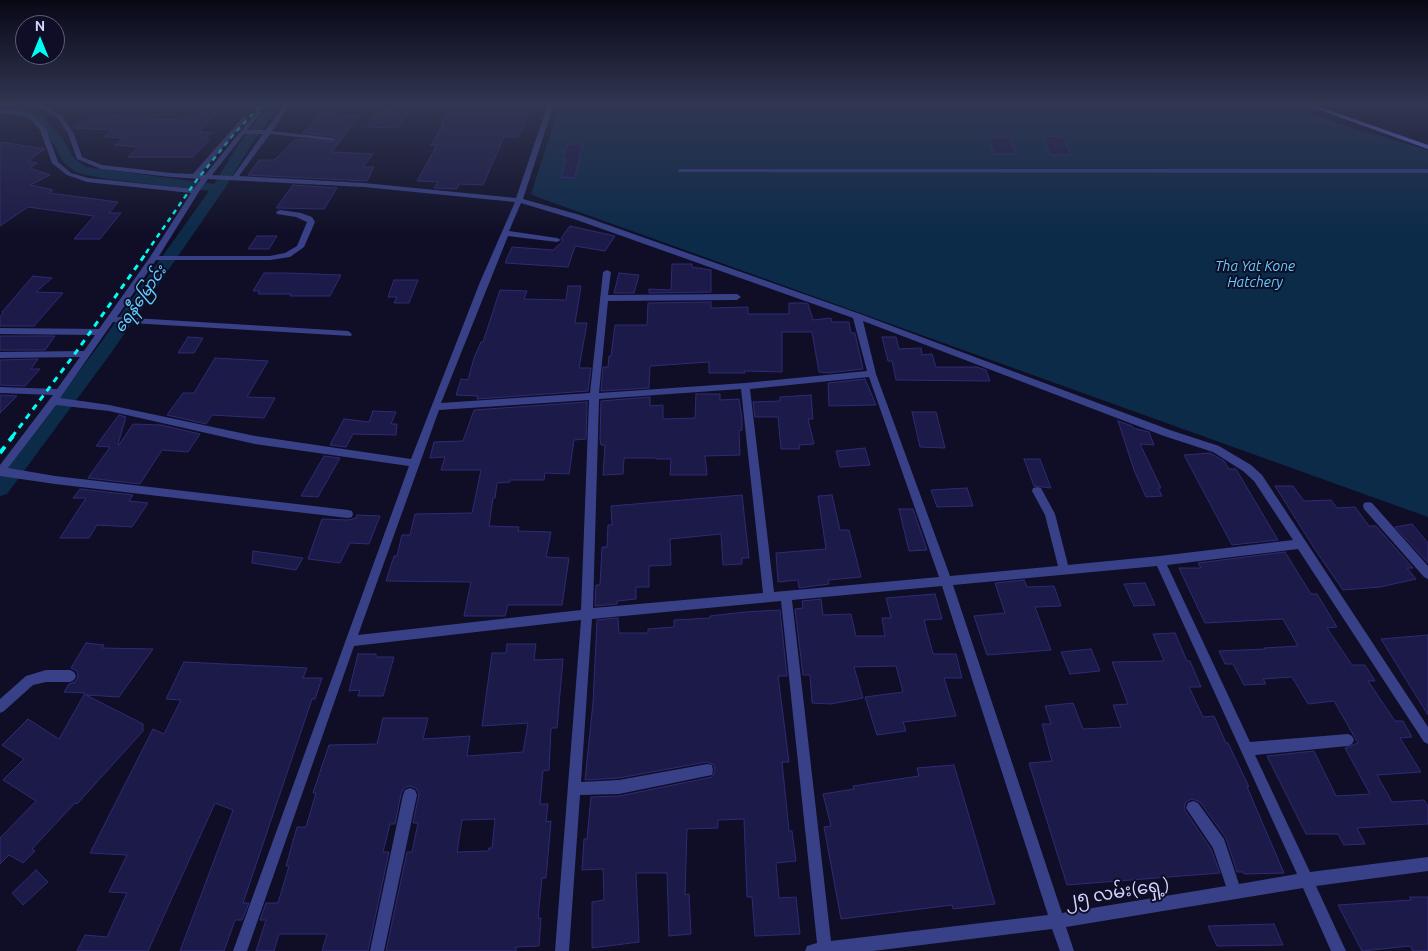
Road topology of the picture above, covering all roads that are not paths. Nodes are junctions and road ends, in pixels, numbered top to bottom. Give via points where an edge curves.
1 (50, 148) edge
2 (76, 148) edge
3 (219, 148) edge
4 (232, 148) edge
5 (255, 148) edge
6 (536, 148) edge
7 (680, 171) dead end
8 (1426, 172) edge
9 (194, 177) junction
10 (231, 179) junction
11 (203, 183) junction
12 (519, 200) junction
13 (280, 212) dead end
14 (505, 233) junction
15 (557, 240) dead end
16 (154, 258) junction
17 (607, 272) dead end
18 (737, 297) dead end
19 (604, 298) junction
20 (857, 316) junction
21 (110, 319) junction
22 (0, 331) edge
23 (102, 332) junction
24 (348, 334) dead end
25 (86, 354) junction
26 (0, 355) edge
27 (872, 374) junction
28 (745, 386) junction
29 (0, 390) edge
30 (60, 392) junction
31 (594, 397) junction
32 (54, 401) junction
33 (435, 406) junction
34 (415, 463) junction
35 (0, 472) edge
36 (1037, 491) dead end
37 (1368, 506) dead end
38 (348, 514) dead end
39 (1300, 544) junction
40 (1160, 561) junction
41 (1064, 570) junction
42 (1428, 574) edge
43 (946, 581) junction
44 (786, 596) junction
45 (769, 598) junction
46 (586, 614) junction
47 (350, 641) junction
48 (70, 676) dead end
49 (0, 707) edge
50 (1428, 738) edge
51 (1348, 740) dead end
52 (1246, 749) junction
53 (707, 770) dead end
54 (573, 789) junction
55 (410, 795) dead end
56 (1193, 808) dead end
57 (1428, 864) edge
58 (1306, 880) junction
59 (1235, 892) junction
60 (1058, 921) junction
61 (820, 950) edge
62 (240, 951) edge
63 (377, 951) edge
64 (562, 951) edge
65 (1067, 951) edge
66 (1339, 951) edge

1 - 11 street via 55,163 70,174 87,180
2 - 9 street via 79,158 86,162 119,170
3 - 9 street
4 - 11 street
5 - 10 street
6 - 12 street
7 - 8 street
9 - 11 street
10 - 11 street
10 - 12 street via 364,185
11 - 16 street
12 - 14 street
12 - 20 street via 577,217
13 - 16 street via 298,215 311,222 298,250 287,256
14 - 15 street
14 - 33 street
16 - 21 street
17 - 19 street
18 - 19 street
19 - 31 street
20 - 27 street
20 - 39 street via 1216,449 1252,471
21 - 23 street
21 - 24 street
22 - 23 street
23 - 25 street
25 - 26 street
25 - 30 street
27 - 28 street
27 - 43 street
28 - 31 street
28 - 45 street
29 - 30 street
30 - 32 street
31 - 33 street
31 - 46 street
32 - 34 street via 109,408 255,440
32 - 35 street
33 - 34 street
34 - 47 street
35 - 38 street
36 - 41 street via 1050,514
37 - 42 street
39 - 40 street
39 - 50 street
40 - 41 street
40 - 52 street
41 - 43 street
43 - 44 street
43 - 60 street
44 - 45 street
44 - 61 street
45 - 46 street
46 - 47 street
46 - 54 street
47 - 62 street
48 - 49 street via 30,680
51 - 52 street
52 - 58 street
53 - 54 street via 619,788
54 - 64 street
55 - 63 street
56 - 59 street via 1219,844
57 - 58 street, ၂၅ လမ်း(ရှေ့)
58 - 59 street, ၂၅ လမ်း(ရှေ့)
58 - 66 street
59 - 60 street, ၂၅ လမ်း(ရှေ့)
60 - 61 street, ၂၅ လမ်း(ရှေ့)
60 - 65 street

